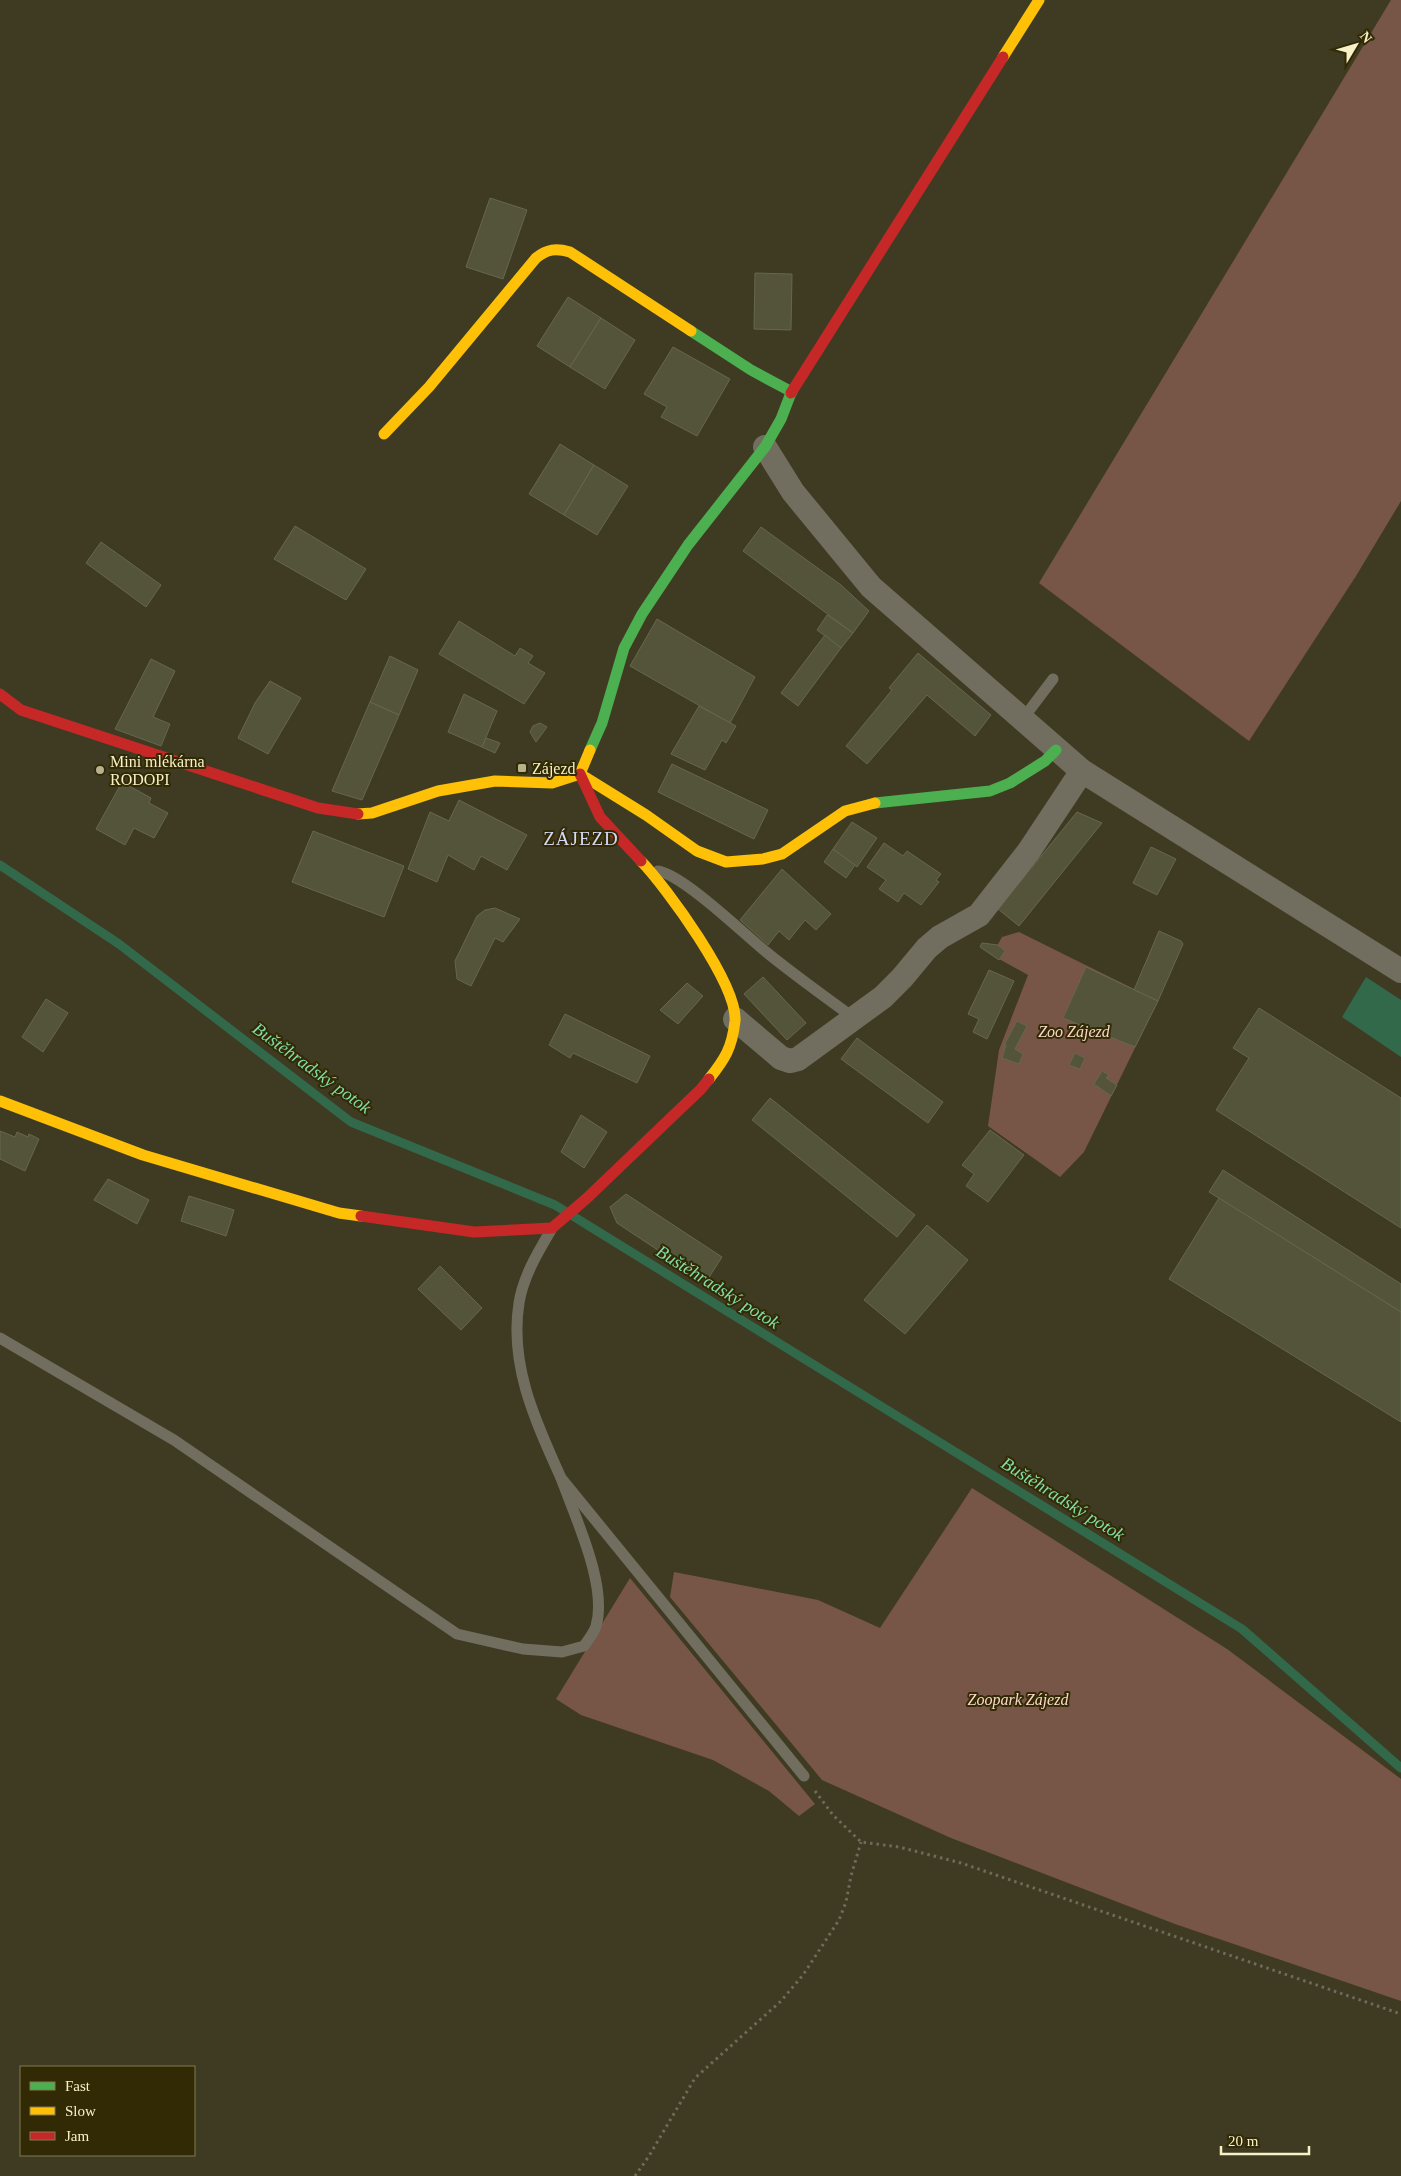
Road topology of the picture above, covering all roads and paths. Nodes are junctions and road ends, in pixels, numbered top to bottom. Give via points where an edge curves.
1 (1039, 0) edge
2 (792, 392) junction
3 (384, 434) dead end
4 (765, 447) junction
5 (1053, 679) dead end
6 (0, 694) edge
7 (1022, 720) junction
8 (1056, 750) junction
9 (1082, 772) junction
10 (580, 774) junction
11 (649, 869) junction
12 (1401, 971) edge
13 (735, 1018) junction
14 (854, 1018) junction
15 (0, 1101) edge
16 (556, 1226) junction
17 (0, 1338) edge
18 (561, 1478) junction
19 (804, 1776) joint
20 (861, 1842) junction
21 (1401, 2014) edge
22 (635, 2176) edge

1 - 2 street
2 - 3 street via 751,370 570,252 558,248 549,249 536,258 429,387
2 - 4 street
4 - 7 street via 793,492 871,587
4 - 10 street via 688,545 642,614 624,648 602,723
5 - 7 lane
6 - 10 street via 21,710 318,808 350,814 372,814 438,791 495,781 552,783
7 - 8 street
8 - 9 street
8 - 10 street via 1046,761 990,791 867,804 845,811 782,854 726,862 697,851
9 - 12 street
9 - 14 street via 1029,851 980,915 940,937 883,997
10 - 11 street via 600,816
11 - 13 street via 685,915 716,967
11 - 14 lane via 668,872
13 - 14 street via 781,1058 790,1061 798,1059
13 - 16 street via 727,1056 701,1089
15 - 16 street via 143,1155 339,1213 474,1232
16 - 18 lane via 535,1256 519,1301 516,1342 522,1382
17 - 18 lane via 174,1440 458,1634 523,1649 562,1652 584,1646 596,1627 600,1598 596,1575
18 - 19 lane
19 - 20 path via 833,1814
20 - 21 path via 899,1847 961,1863
20 - 22 path via 839,1920 803,1975 781,2001 695,2078

